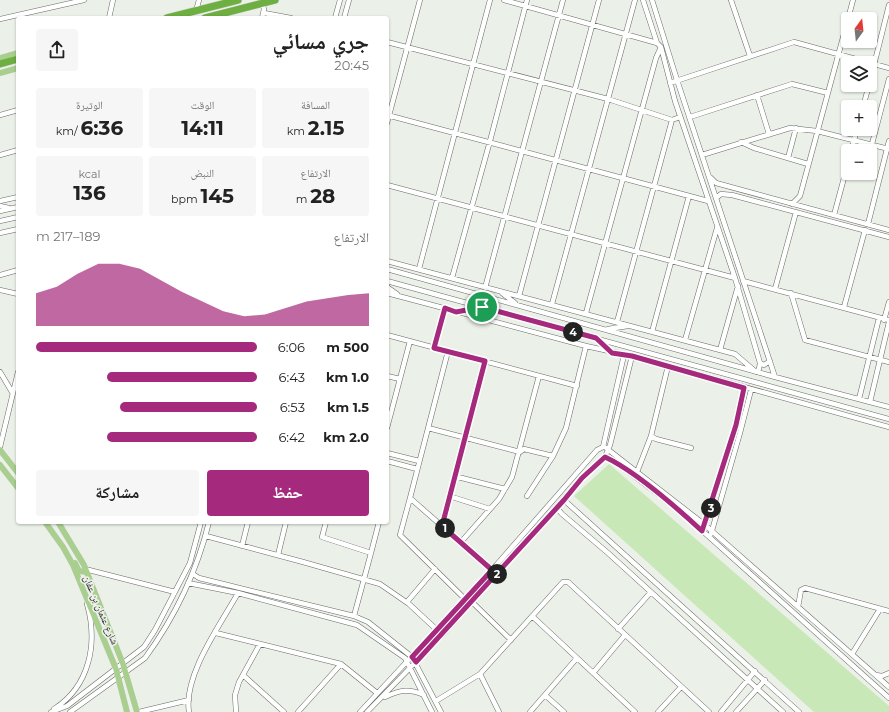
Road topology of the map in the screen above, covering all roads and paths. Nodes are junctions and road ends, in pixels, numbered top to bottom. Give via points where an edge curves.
1 (84, 0) edge
2 (113, 0) edge
3 (199, 0) edge
4 (238, 0) edge
5 (275, 0) edge
6 (340, 0) edge
7 (420, 0) edge
8 (490, 0) edge
9 (504, 0) edge
10 (527, 0) edge
11 (563, 0) edge
12 (599, 0) edge
13 (635, 0) edge
14 (643, 0) edge
15 (652, 0) edge
16 (731, 0) edge
17 (853, 0) edge
18 (349, 1) edge
19 (66, 2) edge
20 (262, 4) junction
21 (526, 5) junction
22 (889, 5) edge
23 (196, 11) junction
24 (850, 12) edge
25 (229, 15) edge
26 (263, 15) edge
27 (559, 15) junction
28 (23, 16) edge
29 (109, 16) edge
30 (175, 16) edge
31 (336, 16) edge
32 (345, 16) edge
33 (16, 17) edge
34 (0, 19) edge
35 (593, 24) junction
36 (625, 33) junction
37 (389, 42) edge
38 (657, 43) junction
39 (841, 46) edge
40 (407, 47) junction
41 (661, 47) junction
42 (16, 54) edge
43 (839, 54) junction
44 (750, 56) junction
45 (846, 56) edge
46 (877, 56) edge
47 (0, 58) edge
48 (16, 60) edge
49 (0, 64) edge
50 (16, 64) edge
51 (473, 64) junction
52 (877, 65) edge
53 (0, 68) edge
54 (889, 68) edge
55 (16, 69) edge
56 (507, 72) junction
57 (0, 73) edge
58 (889, 79) edge
59 (677, 80) junction
60 (541, 82) junction
61 (670, 83) junction
62 (575, 90) junction
63 (828, 93) junction
64 (756, 95) junction
65 (608, 99) junction
66 (642, 110) junction
67 (16, 111) edge
68 (389, 111) edge
69 (0, 115) edge
70 (389, 115) edge
71 (680, 117) junction
72 (690, 117) junction
73 (672, 120) junction
74 (796, 128) junction
75 (817, 131) junction
76 (456, 133) junction
77 (769, 134) junction
78 (855, 136) edge
79 (854, 140) junction
80 (490, 141) junction
81 (889, 141) edge
82 (741, 142) junction
83 (853, 144) edge
84 (872, 144) joint
85 (877, 145) edge
86 (888, 148) edge
87 (523, 150) junction
88 (16, 151) edge
89 (0, 155) edge
90 (702, 155) junction
91 (788, 158) junction
92 (556, 159) junction
93 (808, 164) junction
94 (590, 168) junction
95 (623, 177) junction
96 (710, 178) junction
97 (843, 180) edge
98 (389, 186) edge
99 (727, 186) junction
100 (654, 187) junction
101 (727, 195) junction
102 (689, 196) junction
103 (16, 198) edge
104 (438, 198) junction
105 (716, 198) junction
106 (708, 201) junction
107 (0, 202) edge
108 (792, 204) junction
109 (0, 206) edge
110 (472, 207) junction
111 (16, 208) edge
112 (808, 208) junction
113 (10, 209) junction
114 (0, 212) edge
115 (796, 213) junction
116 (834, 215) junction
117 (505, 216) junction
118 (16, 217) edge
119 (0, 221) edge
120 (868, 224) junction
121 (539, 225) junction
122 (717, 227) junction
123 (16, 229) edge
124 (865, 230) junction
125 (889, 230) edge
126 (0, 233) edge
127 (570, 234) junction
128 (889, 237) edge
129 (605, 243) junction
130 (637, 252) junction
131 (389, 262) edge
132 (671, 262) junction
133 (419, 269) junction
134 (389, 270) edge
135 (704, 270) junction
136 (16, 271) edge
137 (0, 275) edge
138 (452, 278) junction
139 (735, 278) junction
140 (743, 281) junction
141 (389, 282) edge
142 (738, 286) junction
143 (389, 288) edge
144 (485, 288) junction
145 (775, 289) junction
146 (0, 290) edge
147 (499, 291) junction
148 (389, 293) edge
149 (791, 293) junction
150 (16, 294) edge
151 (400, 296) junction
152 (519, 296) junction
153 (889, 302) edge
154 (552, 304) junction
155 (518, 305) junction
156 (482, 307) junction
157 (844, 307) junction
158 (445, 308) junction
159 (456, 312) junction
160 (586, 313) junction
161 (885, 320) edge
162 (617, 322) junction
163 (632, 326) junction
164 (605, 330) junction
165 (652, 332) junction
166 (389, 336) edge
167 (596, 338) junction
168 (887, 339) edge
169 (685, 340) junction
170 (410, 341) junction
171 (586, 346) junction
172 (434, 348) junction
173 (720, 350) junction
174 (448, 352) junction
175 (612, 353) junction
176 (624, 355) junction
177 (632, 356) junction
178 (870, 357) junction
179 (879, 360) junction
180 (485, 361) junction
181 (770, 361) junction
182 (760, 362) junction
183 (889, 362) edge
184 (668, 366) junction
185 (0, 372) edge
186 (756, 372) junction
187 (389, 376) edge
188 (539, 376) junction
189 (775, 377) junction
190 (16, 379) edge
191 (400, 379) junction
192 (752, 381) junction
193 (577, 386) junction
194 (744, 388) junction
195 (751, 390) junction
196 (12, 392) junction
197 (766, 394) junction
198 (859, 399) junction
199 (870, 402) junction
200 (889, 407) edge
201 (389, 413) edge
202 (889, 419) edge
203 (889, 426) edge
204 (428, 428) junction
205 (651, 436) junction
206 (464, 438) junction
207 (0, 447) edge
208 (603, 447) junction
209 (691, 448) dead end
210 (0, 450) edge
211 (608, 450) junction
212 (520, 452) junction
213 (389, 454) edge
214 (554, 456) junction
215 (605, 457) junction
216 (419, 461) junction
217 (389, 462) edge
218 (0, 466) edge
219 (417, 469) junction
220 (16, 470) edge
221 (637, 472) junction
222 (454, 476) junction
223 (16, 486) edge
224 (505, 489) junction
225 (449, 496) junction
226 (527, 496) dead end
227 (410, 498) junction
228 (564, 500) junction
229 (556, 506) junction
230 (490, 509) junction
231 (46, 524) edge
232 (59, 524) edge
233 (200, 524) edge
234 (209, 524) edge
235 (248, 524) edge
236 (286, 524) edge
237 (325, 524) edge
238 (378, 524) edge
239 (705, 525) junction
240 (442, 526) junction
241 (702, 531) junction
242 (711, 532) junction
243 (55, 536) junction
244 (206, 536) junction
245 (710, 537) junction
246 (461, 542) junction
247 (242, 546) junction
248 (371, 553) junction
249 (278, 555) junction
250 (435, 569) junction
251 (492, 570) junction
252 (86, 571) junction
253 (193, 574) junction
254 (364, 580) junction
255 (188, 583) junction
256 (82, 589) junction
257 (175, 592) junction
258 (651, 592) junction
259 (238, 594) junction
260 (465, 599) junction
261 (407, 602) junction
262 (472, 602) junction
263 (798, 607) junction
264 (880, 609) junction
265 (889, 612) edge
266 (354, 616) junction
267 (532, 616) junction
268 (618, 629) junction
269 (437, 630) junction
270 (216, 633) junction
271 (625, 635) junction
272 (511, 640) junction
273 (260, 644) junction
274 (852, 654) junction
275 (412, 657) junction
276 (577, 658) junction
277 (407, 662) junction
278 (416, 662) junction
279 (123, 664) junction
280 (341, 664) junction
281 (411, 668) junction
282 (116, 670) junction
283 (755, 671) junction
284 (124, 672) junction
285 (889, 672) edge
286 (593, 673) junction
287 (480, 674) junction
288 (875, 675) junction
289 (244, 676) junction
290 (118, 677) junction
291 (748, 680) junction
292 (765, 680) junction
293 (681, 687) junction
294 (889, 687) edge
295 (757, 688) junction
296 (376, 694) junction
297 (424, 695) junction
298 (546, 695) junction
299 (382, 698) junction
300 (889, 698) edge
301 (189, 700) junction
302 (436, 701) junction
303 (50, 712) edge
304 (70, 712) edge
305 (127, 712) edge
306 (138, 712) edge
307 (189, 712) edge
308 (236, 712) edge
309 (284, 712) edge
310 (298, 712) edge
311 (360, 712) edge
312 (368, 712) edge
313 (432, 712) edge
314 (441, 712) edge
315 (499, 712) edge
316 (530, 712) edge
317 (564, 712) edge
318 (636, 712) edge
319 (658, 712) edge
320 (709, 712) edge
321 (721, 712) edge
322 (736, 712) edge
323 (783, 712) edge
324 (799, 712) edge

1 - 19 street
2 - 29 street
3 - 23 street
4 - 23 highway
5 - 20 highway
6 - 31 street
7 - 40 street
8 - 51 street
9 - 21 street
10 - 21 street
11 - 27 street
12 - 35 street
13 - 36 street
14 - 38 street
15 - 59 street
16 - 44 street
17 - 24 street
18 - 32 street
19 - 28 street
20 - 25 highway
20 - 26 street
21 - 27 street
21 - 56 street
22 - 46 street
23 - 30 highway
27 - 35 street
27 - 60 street
33 - 34 street
35 - 36 street
35 - 62 street
36 - 38 street
36 - 65 street
37 - 40 street
38 - 41 street
39 - 43 street
40 - 51 street
40 - 68 street
41 - 61 street
41 - 66 street
42 - 47 main road
43 - 44 street via 794,42
43 - 45 street
43 - 63 street
44 - 59 street
48 - 49 highway
50 - 53 highway
51 - 56 street
51 - 76 street
52 - 54 street
55 - 57 main road
56 - 60 street
56 - 80 street
58 - 84 street
59 - 61 street
59 - 72 street
60 - 62 street
60 - 87 street
61 - 71 street
62 - 65 street
62 - 92 street
63 - 64 street via 792,84
63 - 75 street
64 - 72 street
64 - 77 street
65 - 66 street
65 - 94 street
66 - 73 street
66 - 95 street
67 - 69 street
70 - 76 street
71 - 73 street
71 - 106 street
72 - 90 street
73 - 100 street
74 - 75 street
74 - 77 street
74 - 91 street
75 - 79 street
75 - 93 street
76 - 80 street
76 - 104 street
77 - 82 street
78 - 79 street
79 - 83 street
79 - 84 street
80 - 87 street
80 - 110 street
81 - 86 street
82 - 90 street
82 - 91 street
85 - 86 street
86 - 120 street
87 - 92 street
87 - 117 street
88 - 89 street
90 - 96 street
91 - 93 street
92 - 94 street
92 - 121 street
93 - 108 street via 800,196
94 - 95 street
94 - 127 street
95 - 100 street
95 - 129 street
96 - 99 street
96 - 105 street
97 - 116 street
98 - 104 street
99 - 101 street via 724,191
99 - 108 street
100 - 102 street
100 - 130 street
101 - 105 street via 721,194
101 - 115 street
102 - 106 street
102 - 132 street
103 - 107 street
104 - 110 street
104 - 133 street
105 - 140 street
106 - 122 street
108 - 112 street
109 - 113 street
110 - 117 street
110 - 138 street
111 - 113 street
112 - 115 street via 797,209
112 - 116 street
113 - 114 street
115 - 124 street
115 - 145 street
116 - 120 street
117 - 121 street
117 - 144 street
118 - 119 street
120 - 125 street
121 - 127 street
121 - 152 street
122 - 135 street
122 - 139 street
123 - 126 street
124 - 128 street
124 - 157 street
127 - 129 street
127 - 154 street
129 - 130 street
129 - 160 street
130 - 132 street
130 - 162 street
131 - 133 street
132 - 135 street
132 - 165 street
133 - 138 street
134 - 155 street
135 - 139 street
135 - 169 street
136 - 137 street
138 - 144 street
139 - 142 street
140 - 145 street
140 - 181 street
141 - 156 street
142 - 173 street
142 - 182 street
143 - 151 street
144 - 147 street
145 - 149 street
146 - 150 street
147 - 152 street
147 - 155 street
148 - 151 street
149 - 157 street
149 - 178 street via 805,340
151 - 158 street
152 - 154 street
153 - 161 street
154 - 160 street
155 - 164 street
156 - 159 street
156 - 167 street
157 - 161 street
158 - 159 street
158 - 172 street
159 - 171 street
160 - 162 street
161 - 168 street
161 - 178 street
162 - 163 street
163 - 164 street
163 - 165 street
164 - 186 street
165 - 169 street
166 - 170 street
167 - 175 street
167 - 192 street
168 - 179 street
169 - 173 street
170 - 172 street
170 - 191 street
171 - 175 street
171 - 193 street
172 - 174 street
173 - 186 street via 735,354
174 - 180 street
174 - 204 street
175 - 176 street
176 - 177 street
176 - 208 street
177 - 184 street
177 - 211 street
178 - 179 street
178 - 198 street
179 - 183 street
179 - 199 street
180 - 188 street
180 - 206 street
181 - 182 street via 764,365
181 - 189 street
182 - 186 street
184 - 194 street
184 - 205 street
185 - 196 street
186 - 189 street
187 - 191 street
188 - 193 street
188 - 212 street
189 - 198 street
190 - 196 street
191 - 201 street
192 - 197 street
192 - 202 street
193 - 214 street via 566,428
194 - 195 street
194 - 239 street via 736,425
195 - 197 street
195 - 242 street
196 - 207 street
197 - 203 street
198 - 199 street
199 - 200 street
204 - 206 street
204 - 216 street
205 - 209 street
205 - 221 street
206 - 212 street
206 - 222 street
208 - 211 street
208 - 251 street via 597,450
210 - 220 main road
211 - 215 street
211 - 221 street
212 - 214 street via 524,449
212 - 224 street
213 - 216 street
214 - 226 street
215 - 228 street via 582,478
215 - 241 street via 617,463
216 - 219 street
217 - 219 street
218 - 223 main road
219 - 227 street
221 - 239 street
222 - 224 street
222 - 225 street
224 - 230 street
225 - 230 street
225 - 240 street
227 - 240 street
227 - 250 street via 400,534
228 - 229 street
228 - 283 street
229 - 258 street
229 - 262 street
230 - 246 street
231 - 243 main road, شارع عثمان بن عفان
232 - 252 main road, شارع عثمان بن عفان
233 - 257 street via 190,563
234 - 244 street
235 - 247 street
236 - 249 street
237 - 248 street via 322,537
238 - 248 street
239 - 241 street
239 - 242 street
240 - 246 street
241 - 245 street
242 - 245 street
242 - 263 street
243 - 252 main road via 66,546 79,571
243 - 256 main road, شارع عثمان بن عفان
244 - 247 street
244 - 253 street
245 - 300 street
246 - 251 street
247 - 249 street
248 - 254 street
249 - 254 street
250 - 260 street
250 - 261 street
251 - 260 street
252 - 257 street
252 - 279 main road, شارع عثمان بن عفان
253 - 255 street
253 - 266 street via 199,578
254 - 261 street via 380,584
254 - 266 street
255 - 259 street
255 - 284 street via 178,606 150,650 144,658
256 - 282 main road, شارع عثمان بن عفان
256 - 303 street via 91,617 93,637 88,666 74,691
257 - 279 street via 144,646
258 - 268 street
258 - 291 street
259 - 270 street
259 - 277 street via 357,625 399,653
260 - 269 street
261 - 269 street
262 - 272 street
262 - 278 street
263 - 264 street via 801,590 805,588
263 - 274 street
264 - 265 street
264 - 274 street
266 - 275 street via 368,622
267 - 268 street via 562,582 568,582
267 - 272 street
267 - 276 street
268 - 271 street
269 - 275 street
270 - 273 street
270 - 301 street via 195,674
271 - 286 street
271 - 293 street
272 - 287 street
273 - 280 street
273 - 289 street
274 - 288 street
275 - 277 street
275 - 278 street
276 - 286 street
276 - 298 street
277 - 281 street
277 - 296 street
278 - 281 street
278 - 302 street
279 - 282 street
279 - 284 main road, شارع عثمان بن عفان
280 - 296 street
280 - 310 street
281 - 297 street
281 - 299 street
282 - 290 main road, شارع عثمان بن عفان
282 - 303 street via 67,706
283 - 291 street
283 - 292 street
284 - 290 street
284 - 306 main road, شارع عثمان بن عفان
285 - 288 street via 882,676
286 - 318 street
287 - 302 street
287 - 315 street
288 - 294 street
289 - 308 street via 235,695
289 - 309 street
290 - 304 street
290 - 305 main road, شارع عثمان بن عفان
291 - 295 street
291 - 321 street
292 - 295 street
292 - 324 street
293 - 319 street
293 - 320 street
295 - 322 street
295 - 323 street
296 - 311 street
297 - 299 street via 413,690 400,690
297 - 313 street
298 - 316 street
298 - 317 street
299 - 312 street
301 - 306 street
301 - 307 street
302 - 314 street

